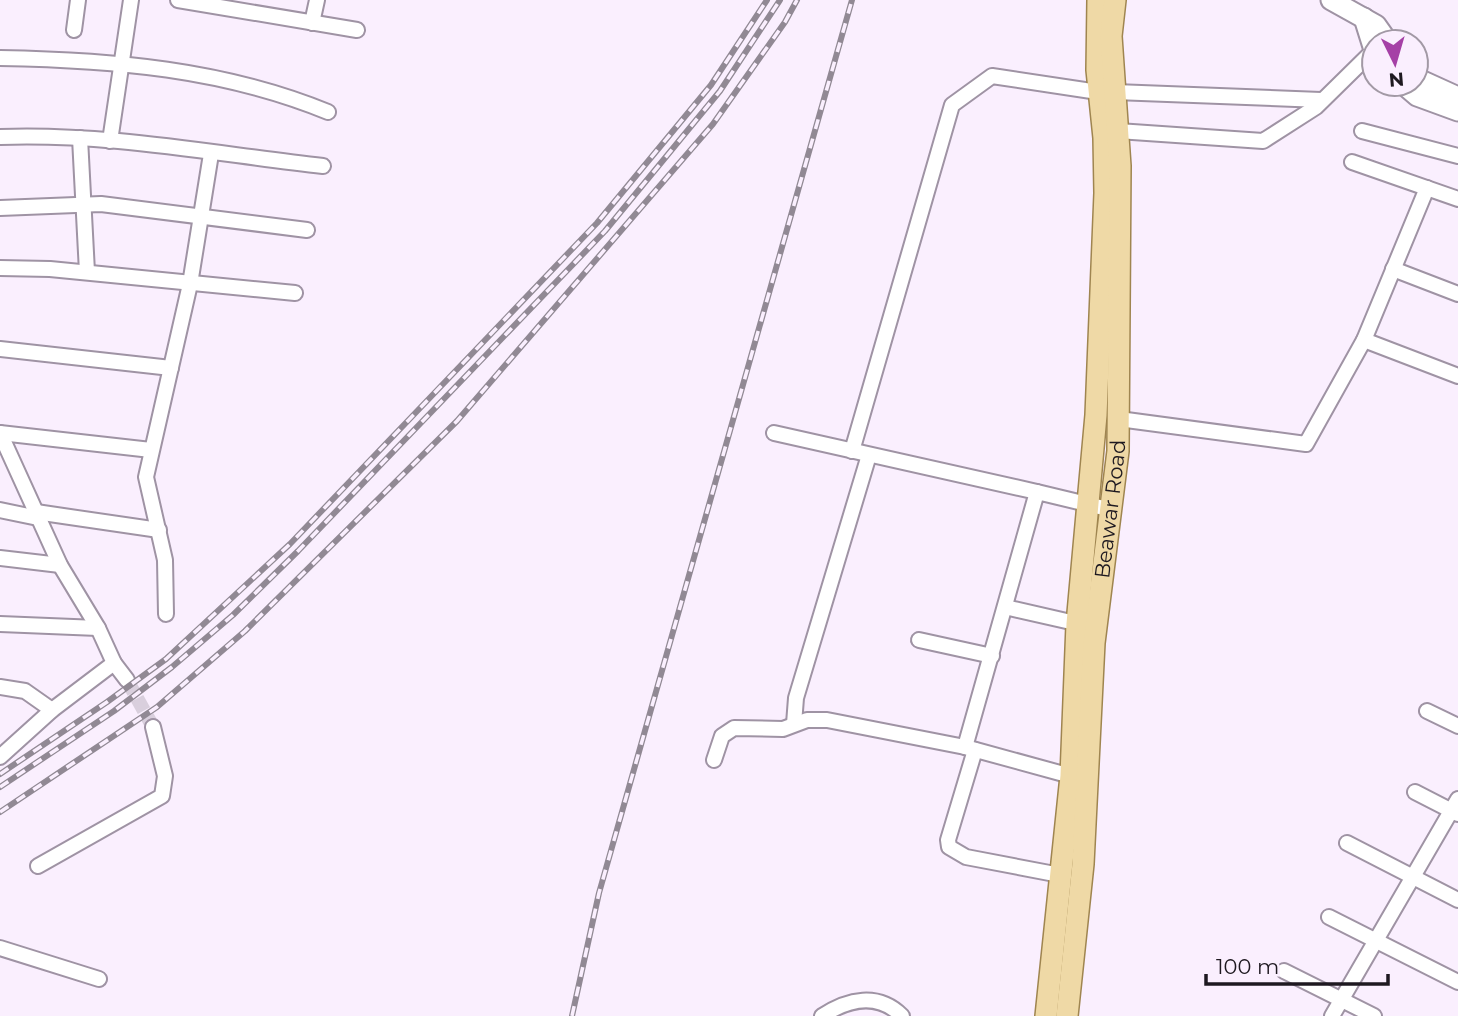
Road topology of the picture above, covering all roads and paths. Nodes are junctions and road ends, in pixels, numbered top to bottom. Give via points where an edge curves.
1 (78, 0) edge
2 (131, 0) edge
3 (178, 0) edge
4 (317, 0) edge
5 (1098, 0) edge
6 (1115, 0) edge
7 (1335, 1) edge
8 (1360, 10) edge
9 (312, 23) junction
10 (1366, 28) edge
11 (1379, 28) edge
12 (74, 30) dead end
13 (357, 30) dead end
14 (0, 58) edge
15 (1360, 63) edge
16 (121, 64) junction
17 (1430, 84) edge
18 (1107, 92) junction
19 (1458, 97) edge
20 (1424, 98) edge
21 (1321, 100) junction
22 (1458, 111) edge
23 (328, 112) dead end
24 (1118, 131) junction
25 (1362, 131) dead end
26 (0, 137) edge
27 (80, 138) junction
28 (110, 141) junction
29 (211, 154) junction
30 (1458, 156) edge
31 (1352, 162) dead end
32 (323, 166) dead end
33 (1427, 188) junction
34 (1458, 198) edge
35 (83, 205) junction
36 (0, 208) edge
37 (201, 215) junction
38 (307, 230) dead end
39 (0, 268) edge
40 (1394, 269) junction
41 (86, 272) junction
42 (190, 284) junction
43 (295, 293) dead end
44 (1458, 294) edge
45 (1364, 340) junction
46 (3, 352) edge
47 (171, 368) junction
48 (1458, 376) edge
49 (1119, 419) junction
50 (774, 433) dead end
51 (1, 438) edge
52 (151, 450) junction
53 (852, 451) junction
54 (870, 455) junction
55 (1037, 492) junction
56 (1089, 503) junction
57 (1112, 509) junction
58 (0, 510) edge
59 (37, 515) junction
60 (159, 530) junction
61 (0, 558) edge
62 (60, 565) junction
63 (1005, 607) junction
64 (166, 614) dead end
65 (0, 624) edge
66 (1086, 625) junction
67 (99, 628) junction
68 (919, 640) dead end
69 (992, 656) junction
70 (114, 663) junction
71 (127, 680) tunnel mouth
72 (0, 687) edge
73 (52, 710) junction
74 (1427, 711) dead end
75 (794, 724) junction
76 (1458, 726) edge
77 (153, 727) tunnel mouth
78 (970, 748) junction
79 (0, 757) edge
80 (714, 760) dead end
81 (1071, 776) junction
82 (1415, 792) dead end
83 (1456, 808) edge
84 (1347, 843) dead end
85 (38, 866) dead end
86 (1414, 875) junction
87 (1060, 876) junction
88 (1458, 900) edge
89 (1329, 917) dead end
90 (1376, 941) junction
91 (0, 948) edge
92 (1284, 971) dead end
93 (99, 979) dead end
94 (1458, 982) edge
95 (1342, 999) junction
96 (822, 1016) edge
97 (902, 1016) edge
98 (1046, 1016) edge
99 (1067, 1016) edge
100 (1332, 1016) edge
101 (1374, 1016) edge

1 - 12 street
2 - 16 street
3 - 9 street
4 - 9 street
5 - 18 main road, Beawar Road
6 - 18 main road, Beawar Road
7 - 8 street
8 - 10 street
8 - 11 street
9 - 13 street
14 - 16 street
15 - 21 street
16 - 23 street via 212,76 279,92
16 - 28 street
17 - 19 street
18 - 21 street
18 - 24 main road, Beawar Road
18 - 53 street via 992,76 952,106
18 - 56 main road, Beawar Road
20 - 22 street
21 - 24 street via 1263,141
24 - 49 main road, Beawar Road
25 - 30 street
26 - 27 street
27 - 28 street
27 - 35 street
28 - 29 street
29 - 32 street
29 - 37 street
31 - 33 street
33 - 34 street
33 - 40 street
35 - 36 street
35 - 37 street
35 - 41 street
37 - 38 street
37 - 42 street
39 - 41 street
40 - 44 street
40 - 45 street
41 - 42 street
42 - 43 street
42 - 47 street
45 - 48 street
45 - 49 street via 1306,444
46 - 47 street
47 - 52 street
49 - 57 main road, Beawar Road
50 - 53 street
51 - 52 street via 0,433
51 - 59 street
52 - 60 street via 146,477
53 - 54 street
54 - 55 street
54 - 75 street via 796,698
55 - 56 street
55 - 63 street
56 - 57 street
56 - 66 main road, Beawar Road
57 - 66 main road, Beawar Road
58 - 59 street
59 - 60 street
59 - 62 street
60 - 64 street via 168,580
61 - 62 street
62 - 67 street
63 - 66 street
63 - 69 street
65 - 67 street
66 - 81 main road, Beawar Road
66 - 99 main road, Beawar Road via 1083,864
67 - 70 street
68 - 69 street
69 - 78 street
70 - 71 street
70 - 73 street
72 - 73 street via 25,691
73 - 79 street
74 - 76 street
75 - 78 street via 827,720
75 - 80 street via 783,729 744,727 726,732
77 - 85 street via 165,776 162,796
78 - 81 street
78 - 87 street via 949,847 966,857
81 - 87 main road, Beawar Road
82 - 83 street
83 - 86 street
84 - 86 street
86 - 88 street
86 - 90 street
87 - 98 main road, Beawar Road
89 - 90 street
90 - 94 street
90 - 95 street
91 - 93 street
92 - 95 street
95 - 100 street
95 - 101 street
96 - 97 street via 844,1004 875,1000

